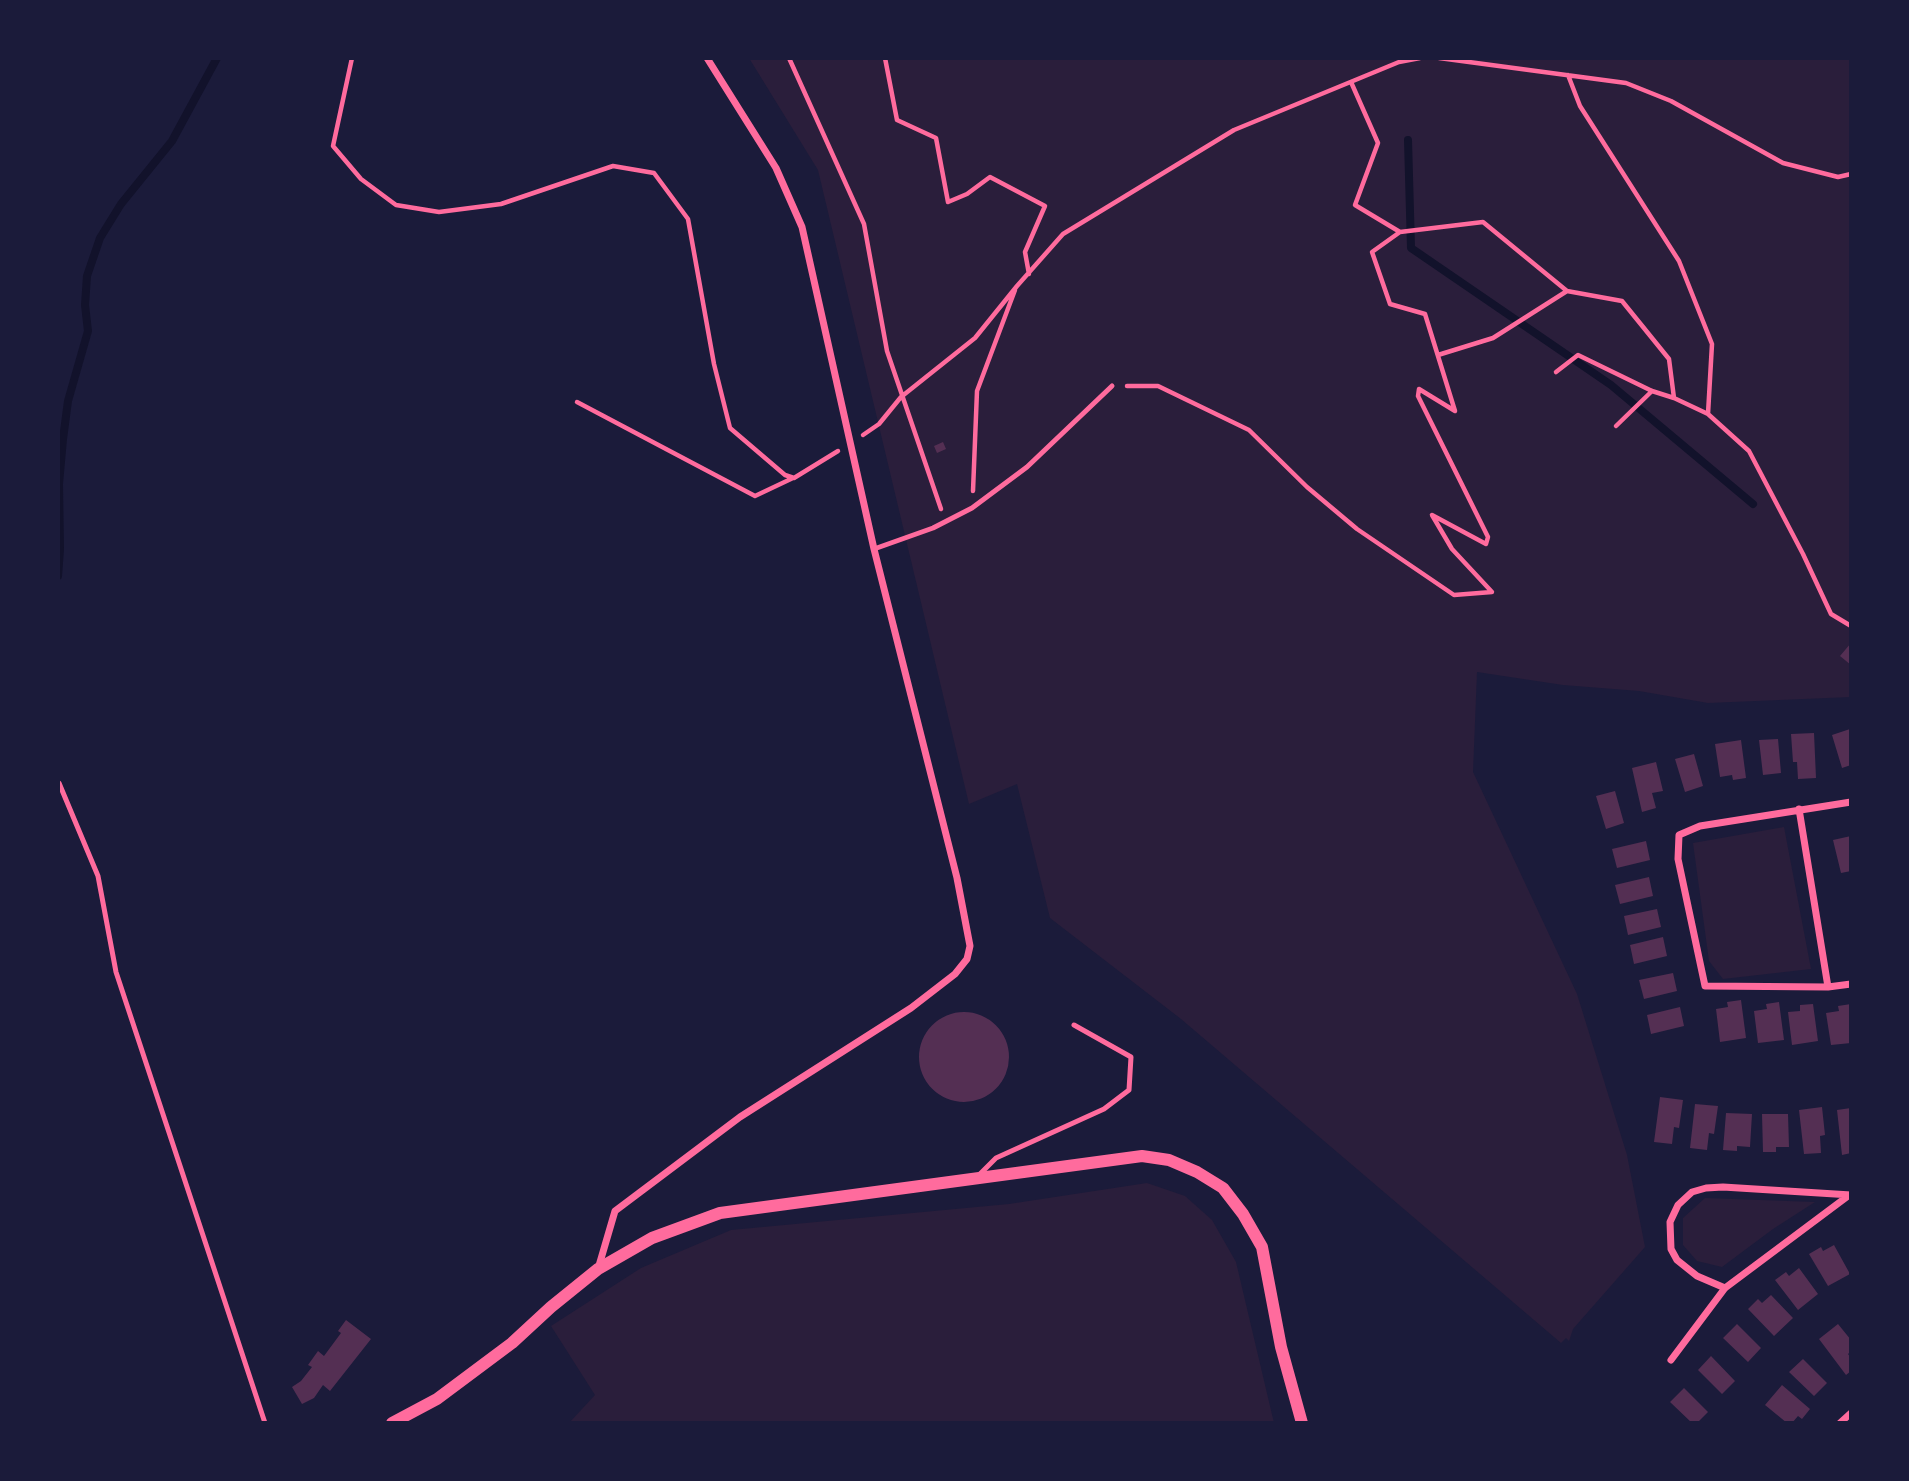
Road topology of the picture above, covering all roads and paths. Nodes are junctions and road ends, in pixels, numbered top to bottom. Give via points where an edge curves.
1 (352, 58) edge
2 (707, 58) edge
3 (789, 58) edge
4 (885, 58) edge
5 (1420, 58) edge
6 (1439, 58) edge
7 (1568, 75) junction
8 (1351, 82) junction
9 (1851, 174) edge
10 (1843, 176) junction
11 (1851, 180) edge
12 (1401, 232) junction
13 (1029, 274) junction
14 (1017, 286) junction
15 (1567, 291) junction
16 (1438, 355) junction
17 (1556, 372) dead end
18 (1112, 386) joint
19 (1652, 391) junction
20 (901, 397) junction
21 (1674, 398) junction
22 (577, 402) dead end
23 (1708, 414) junction
24 (1616, 426) dead end
25 (850, 444) junction
26 (794, 478) junction
27 (972, 508) junction
28 (946, 522) junction
29 (874, 549) junction
30 (1851, 626) edge
31 (59, 783) edge
32 (1851, 802) edge
33 (1799, 809) junction
34 (1851, 984) edge
35 (1828, 987) junction
36 (1074, 1025) dead end
37 (975, 1180) junction
38 (1850, 1196) edge
39 (598, 1269) junction
40 (1725, 1288) junction
41 (1671, 1360) dead end
42 (1851, 1413) edge
43 (265, 1423) edge
44 (392, 1423) edge
45 (1302, 1423) edge
46 (1840, 1423) edge

1 - 26 path via 333,146 362,179 396,205 439,212 501,204 613,166 654,173 688,219 730,428
2 - 25 street via 776,168 802,227
3 - 20 path via 864,223 887,351
4 - 13 path via 897,120 936,138 948,202 990,177 1045,205 1025,252
5 - 8 path
6 - 7 path
7 - 10 path via 1626,83 1671,101 1783,163
7 - 23 path via 1580,106 1683,273 1712,344
8 - 12 path via 1378,143 1355,205
8 - 13 path via 1234,130 1063,234
9 - 10 path
10 - 11 path
12 - 15 path via 1483,222
12 - 16 path via 1372,251 1390,304 1425,314
13 - 14 path
14 - 20 path via 975,338
14 - 27 path via 977,391
15 - 16 path via 1493,338
15 - 21 path via 1622,301 1669,359
16 - 18 path via 1455,411 1419,389 1418,396 1488,537 1486,544 1432,515 1452,549 1492,592 1454,595 1418,572 1357,530 1249,429 1158,386
17 - 19 path via 1578,355
18 - 27 lane via 1027,467
19 - 21 path
19 - 24 path
20 - 25 path via 878,424
20 - 28 path
21 - 23 path
22 - 26 path via 755,496
23 - 30 path via 1749,451 1831,614
25 - 26 path
25 - 29 street
27 - 28 lane
28 - 29 lane
29 - 39 street via 967,920 971,946 967,959 911,1008 740,1117 615,1212
31 - 43 lane via 98,876 116,972
32 - 33 street
33 - 35 street
33 - 35 street via 1700,826 1679,835 1678,859 1705,986
34 - 35 street
36 - 37 lane via 1132,1057 1129,1090 1104,1108 996,1158
37 - 39 street via 720,1213 652,1237
37 - 45 street via 1142,1156 1169,1160 1223,1188 1262,1247 1281,1347
38 - 40 street
38 - 40 street via 1723,1187 1692,1192 1678,1205 1670,1222 1671,1250 1697,1276
39 - 44 street via 512,1343 437,1399
40 - 41 street
42 - 46 street

